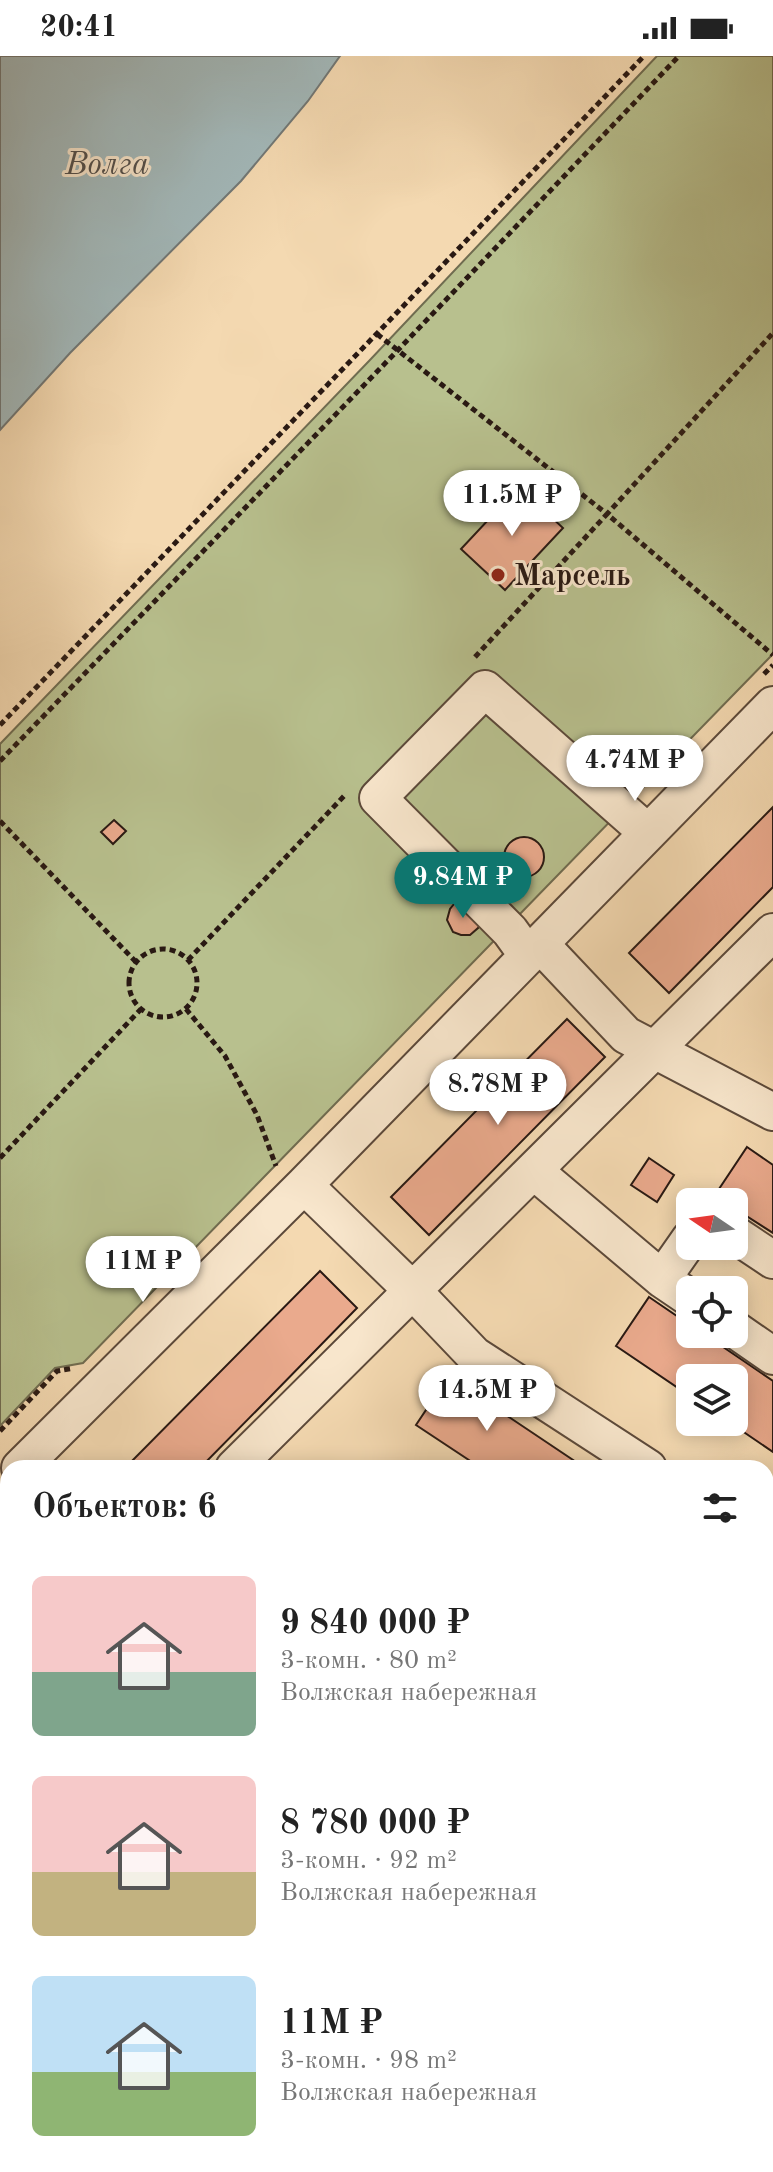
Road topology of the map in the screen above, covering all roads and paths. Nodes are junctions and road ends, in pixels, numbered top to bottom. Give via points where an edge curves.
1 (644, 56) edge
2 (679, 56) edge
3 (773, 333) edge
4 (377, 334) junction
5 (398, 350) junction
6 (607, 514) junction
7 (505, 625) dead end
8 (773, 655) edge
9 (773, 705) edge
10 (0, 725) edge
11 (0, 761) edge
12 (0, 821) edge
13 (648, 833) junction
14 (773, 932) edge
15 (534, 950) junction
16 (136, 962) junction
17 (141, 1009) junction
18 (186, 1009) junction
19 (656, 1050) junction
20 (773, 1112) edge
21 (0, 1158) edge
22 (534, 1171) junction
23 (291, 1178) junction
24 (748, 1243) edge
25 (773, 1260) edge
26 (676, 1288) edge
27 (413, 1291) junction
28 (748, 1339) edge
29 (773, 1356) edge
30 (29, 1460) edge
31 (242, 1460) edge
32 (636, 1460) edge

1 - 4 path
2 - 5 path
3 - 6 path
4 - 5 path
4 - 10 path
5 - 6 path
5 - 11 path
6 - 7 path
6 - 8 path
9 - 13 street
12 - 16 path
13 - 15 street
13 - 15 street via 485,689 417,756 378,798
14 - 19 street
15 - 19 street via 626,1035
15 - 23 street
16 - 17 path via 130,993
16 - 18 path via 164,948 186,956 198,988
17 - 18 path via 164,1017
17 - 21 path
18 - 23 path via 225,1056
19 - 20 street
19 - 22 street
22 - 26 street
22 - 27 street
23 - 27 street
23 - 30 street
24 - 25 street
27 - 31 street
27 - 32 street via 474,1355
28 - 29 street

